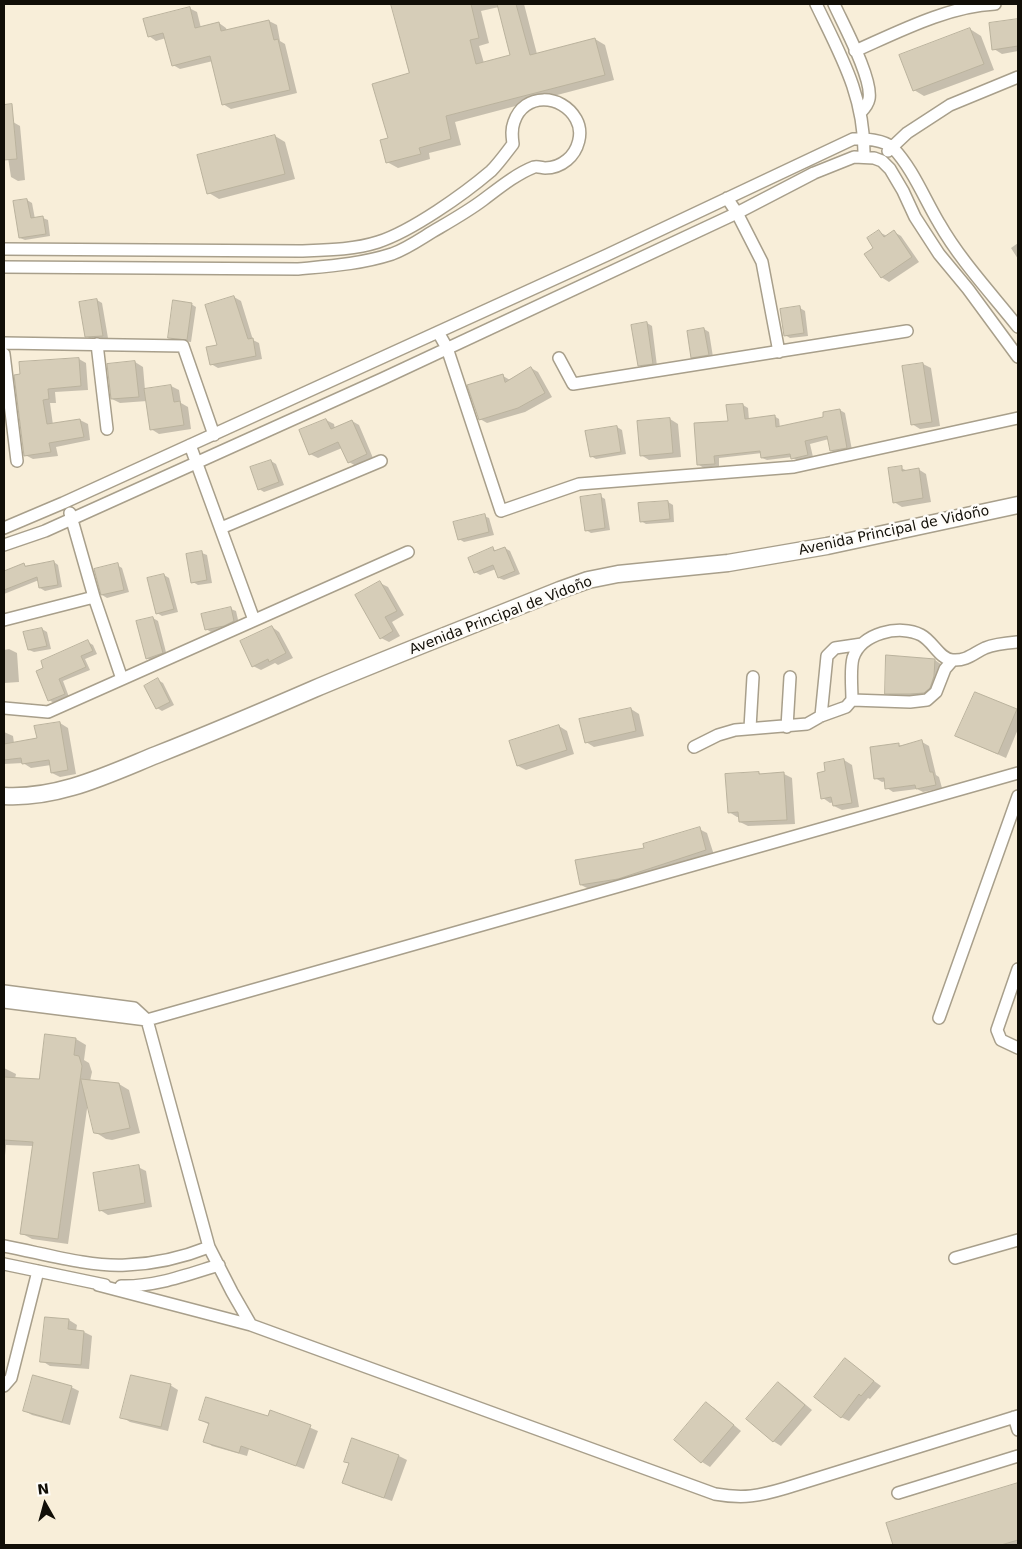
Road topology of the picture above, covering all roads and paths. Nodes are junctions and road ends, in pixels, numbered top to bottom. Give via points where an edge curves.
1 (816, 4) edge
2 (834, 4) edge
3 (995, 4) edge
4 (855, 51) junction
5 (1018, 76) edge
6 (861, 112) junction
7 (864, 138) junction
8 (892, 146) junction
9 (864, 156) junction
10 (882, 161) junction
11 (727, 198) junction
12 (737, 213) junction
13 (4, 249) edge
14 (4, 267) edge
15 (1018, 327) edge
16 (438, 332) junction
17 (907, 332) dead end
18 (4, 343) edge
19 (97, 344) junction
20 (447, 348) junction
21 (779, 352) junction
22 (4, 354) edge
23 (1018, 357) edge
24 (559, 358) dead end
25 (1018, 418) edge
26 (107, 429) dead end
27 (214, 435) junction
28 (190, 446) junction
29 (17, 461) dead end
30 (381, 461) dead end
31 (197, 462) junction
32 (68, 501) junction
33 (1018, 505) edge
34 (72, 518) junction
35 (4, 528) edge
36 (221, 528) junction
37 (4, 545) edge
38 (408, 552) dead end
39 (94, 597) junction
40 (4, 620) edge
41 (254, 620) junction
42 (1018, 642) edge
43 (862, 644) junction
44 (952, 661) junction
45 (753, 677) dead end
46 (790, 677) dead end
47 (122, 679) junction
48 (852, 700) junction
49 (4, 708) edge
50 (821, 716) junction
51 (787, 726) junction
52 (750, 728) junction
53 (694, 747) dead end
54 (1018, 773) edge
55 (4, 796) edge
56 (1018, 796) edge
57 (1013, 826) edge
58 (1018, 969) edge
59 (4, 991) edge
60 (4, 1002) edge
61 (939, 1018) dead end
62 (147, 1020) junction
63 (1018, 1048) edge
64 (1018, 1240) edge
65 (4, 1246) edge
66 (209, 1247) junction
67 (955, 1258) dead end
68 (4, 1264) edge
69 (219, 1265) junction
70 (38, 1272) junction
71 (98, 1285) junction
72 (251, 1325) junction
73 (4, 1386) edge
74 (1016, 1417) edge
75 (1018, 1430) edge
76 (1018, 1456) edge
77 (898, 1493) dead end

1 - 6 street via 849,72
2 - 4 street
3 - 4 street via 945,14
4 - 6 street via 869,87 868,104
5 - 8 street via 950,106 907,132
6 - 7 street
7 - 8 street
7 - 9 street
7 - 11 street via 852,139
8 - 10 street
8 - 15 street via 920,186 938,223
9 - 10 street
9 - 12 street via 814,173
10 - 23 street via 890,169 914,217 939,254
11 - 12 street
11 - 16 street
12 - 20 street
12 - 21 street via 762,262
13 - 14 street via 299,251 331,250 378,242 438,210 492,170 513,144 511,132 514,121 529,104 552,100 563,104 578,122 580,133 574,153 557,166 536,166 413,244 371,260 298,269
16 - 20 street
16 - 27 street
17 - 21 street
18 - 19 street
19 - 26 street
19 - 27 street via 183,346
20 - 25 street via 501,511 579,484 794,467
20 - 31 street
21 - 24 street via 573,384
22 - 29 street
27 - 28 street
28 - 31 street
28 - 32 street
30 - 36 street
31 - 34 street
31 - 36 street
32 - 34 street
32 - 35 street
33 - 55 main road, Avenida Principal de Vidoño via 728,563 588,580 350,674 91,782 52,793
34 - 37 street
34 - 39 street
36 - 41 street
38 - 41 street
39 - 40 street
39 - 47 street
41 - 47 street
42 - 44 street via 993,646
43 - 44 street via 872,636 888,631 908,630 922,635
43 - 48 street via 853,658
43 - 50 street via 835,648 828,656
44 - 48 street via 945,669 936,692 927,700
45 - 52 street
46 - 51 street
47 - 49 street via 48,712
48 - 50 street via 846,707
50 - 51 street via 807,724
51 - 52 street
52 - 53 street via 718,734
54 - 62 street
56 - 57 street
57 - 61 street
58 - 63 street via 997,1030 1001,1040
59 - 62 street via 134,1008
60 - 62 street
62 - 66 street
64 - 67 street
65 - 66 street via 101,1264 127,1265 168,1259
66 - 69 street
68 - 70 street
69 - 71 street via 140,1286
69 - 72 street
70 - 71 street
70 - 73 street via 11,1378
71 - 72 street
72 - 74 street via 715,1494 734,1497 757,1496 786,1488
74 - 75 street
76 - 77 street

